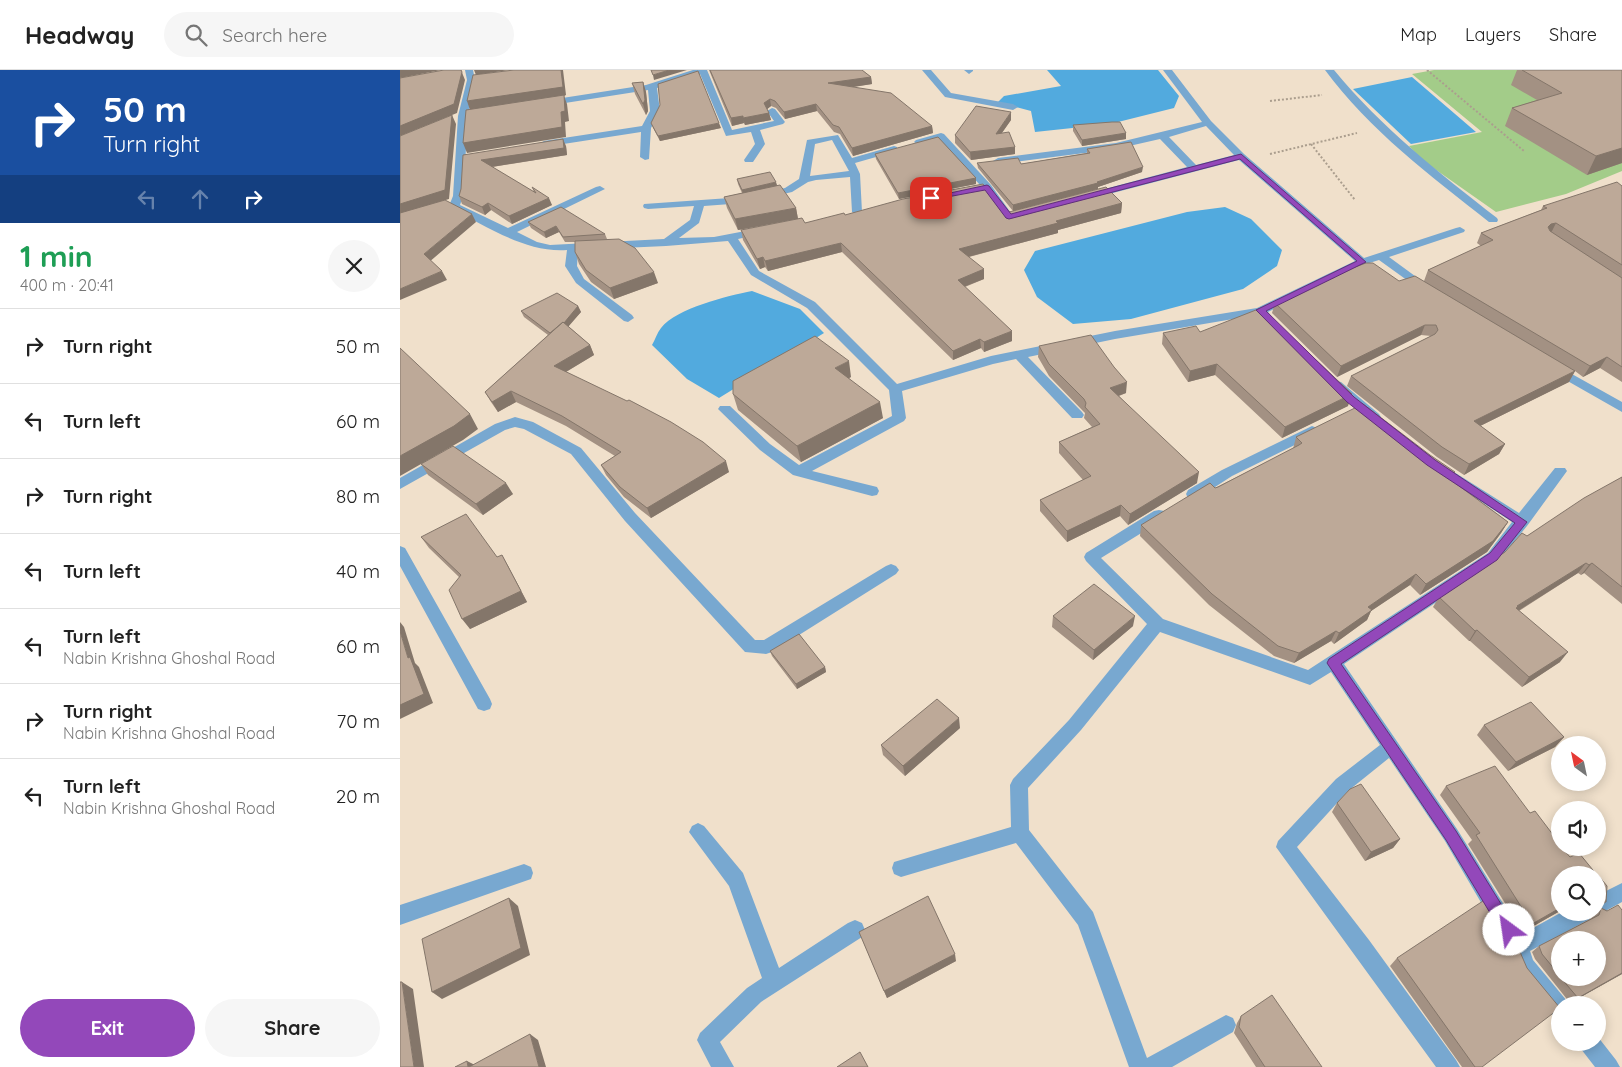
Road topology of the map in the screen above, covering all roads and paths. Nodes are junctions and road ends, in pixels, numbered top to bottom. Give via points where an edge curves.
1 (703, 70) edge
2 (926, 70) edge
3 (1167, 70) edge
4 (1329, 70) edge
5 (1427, 70) edge
6 (473, 76) edge
7 (652, 86) junction
8 (1347, 92) junction
9 (1270, 101) dead end
10 (541, 104) edge
11 (1013, 107) dead end
12 (772, 111) edge
13 (1208, 123) junction
14 (646, 128) junction
15 (755, 129) junction
16 (1384, 129) junction
17 (1162, 136) junction
18 (1312, 144) junction
19 (533, 146) edge
20 (1524, 151) dead end
21 (645, 157) dead end
22 (1244, 159) junction
23 (749, 160) dead end
24 (849, 162) junction
25 (976, 164) junction
26 (1194, 169) junction
27 (855, 174) junction
28 (804, 180) junction
29 (987, 187) junction
30 (600, 189) dead end
31 (950, 194) edge
32 (1083, 198) edge
33 (1355, 200) dead end
34 (455, 202) junction
35 (700, 202) junction
36 (648, 206) dead end
37 (439, 207) edge
38 (1037, 210) edge
39 (857, 212) edge
40 (1493, 220) dead end
41 (770, 229) edge
42 (1460, 230) dead end
43 (511, 232) junction
44 (731, 237) junction
45 (666, 243) junction
46 (573, 248) junction
47 (1380, 256) junction
48 (1362, 262) junction
49 (1433, 293) edge
50 (1260, 310) junction
51 (628, 318) dead end
52 (1274, 324) edge
53 (1019, 355) junction
54 (1541, 360) edge
55 (1352, 377) edge
56 (895, 389) junction
57 (1622, 408) edge
58 (725, 409) dead end
59 (1077, 415) dead end
60 (1325, 425) edge
61 (1384, 426) edge
62 (1423, 456) edge
63 (1560, 471) dead end
64 (798, 472) junction
65 (400, 484) edge
66 (872, 491) dead end
67 (1184, 500) edge
68 (1168, 510) edge
69 (1522, 522) junction
70 (400, 552) edge
71 (891, 570) dead end
72 (1157, 624) junction
73 (1334, 663) junction
74 (484, 704) dead end
75 (1391, 746) junction
76 (698, 832) dead end
77 (1020, 832) junction
78 (901, 868) dead end
79 (524, 873) dead end
80 (1622, 892) edge
81 (1606, 901) edge
82 (400, 915) edge
83 (1566, 921) edge
84 (855, 930) dead end
85 (1518, 946) junction
86 (774, 982) junction
87 (1551, 997) edge
88 (1226, 1025) dead end
89 (1595, 1051) edge
90 (723, 1067) edge
91 (1140, 1067) edge
92 (1151, 1067) edge
93 (1449, 1067) edge
94 (1608, 1067) edge

1 - 7 street
1 - 15 street via 729,134
2 - 11 street via 948,95
3 - 13 street
4 - 8 street
5 - 20 path
6 - 34 street via 463,117 466,158
7 - 10 street
7 - 14 street via 655,111
8 - 9 path
8 - 16 street
12 - 15 street via 780,122
13 - 17 street
13 - 22 street
14 - 19 street
14 - 21 street
15 - 23 street via 760,144
16 - 18 path
16 - 40 street via 1411,155
17 - 25 street via 1116,146
17 - 26 street
18 - 22 path
18 - 33 path
22 - 26 street
22 - 48 street
24 - 25 street via 941,136
24 - 27 street
24 - 28 street via 835,137 810,142
25 - 29 street
26 - 32 street
27 - 28 street
27 - 39 street
28 - 35 street via 788,190 744,200
29 - 31 street
29 - 38 street via 1009,217
30 - 43 street
34 - 37 street
34 - 43 street via 454,206
35 - 36 street
35 - 45 street via 695,221
41 - 44 street
42 - 47 street
43 - 46 street via 540,246
44 - 45 street
44 - 56 street via 755,273 811,305
45 - 46 street
46 - 51 street via 571,266 580,281
47 - 48 street
47 - 49 street
48 - 50 street
50 - 52 street
50 - 53 street
53 - 56 street via 991,360
53 - 59 street
54 - 57 street
55 - 61 street via 1333,382 1356,409
56 - 64 street via 899,418
58 - 64 street via 765,447
60 - 67 street via 1227,473
62 - 69 street
63 - 69 street
64 - 66 street
65 - 71 street via 500,427 515,422 528,425 576,451 630,517 751,647 766,647
68 - 72 street via 1091,557
69 - 73 street via 1494,556
70 - 74 street
72 - 73 street via 1310,678
72 - 77 street via 1076,725 1019,785
73 - 75 street
75 - 85 street via 1451,835
75 - 93 street via 1342,784 1285,846
76 - 86 street via 736,880
77 - 78 street
77 - 91 street via 1086,919
79 - 82 street
80 - 81 street
83 - 85 street
84 - 86 street
85 - 87 street via 1526,967
86 - 90 street via 754,995 707,1040
88 - 92 street
89 - 94 street

